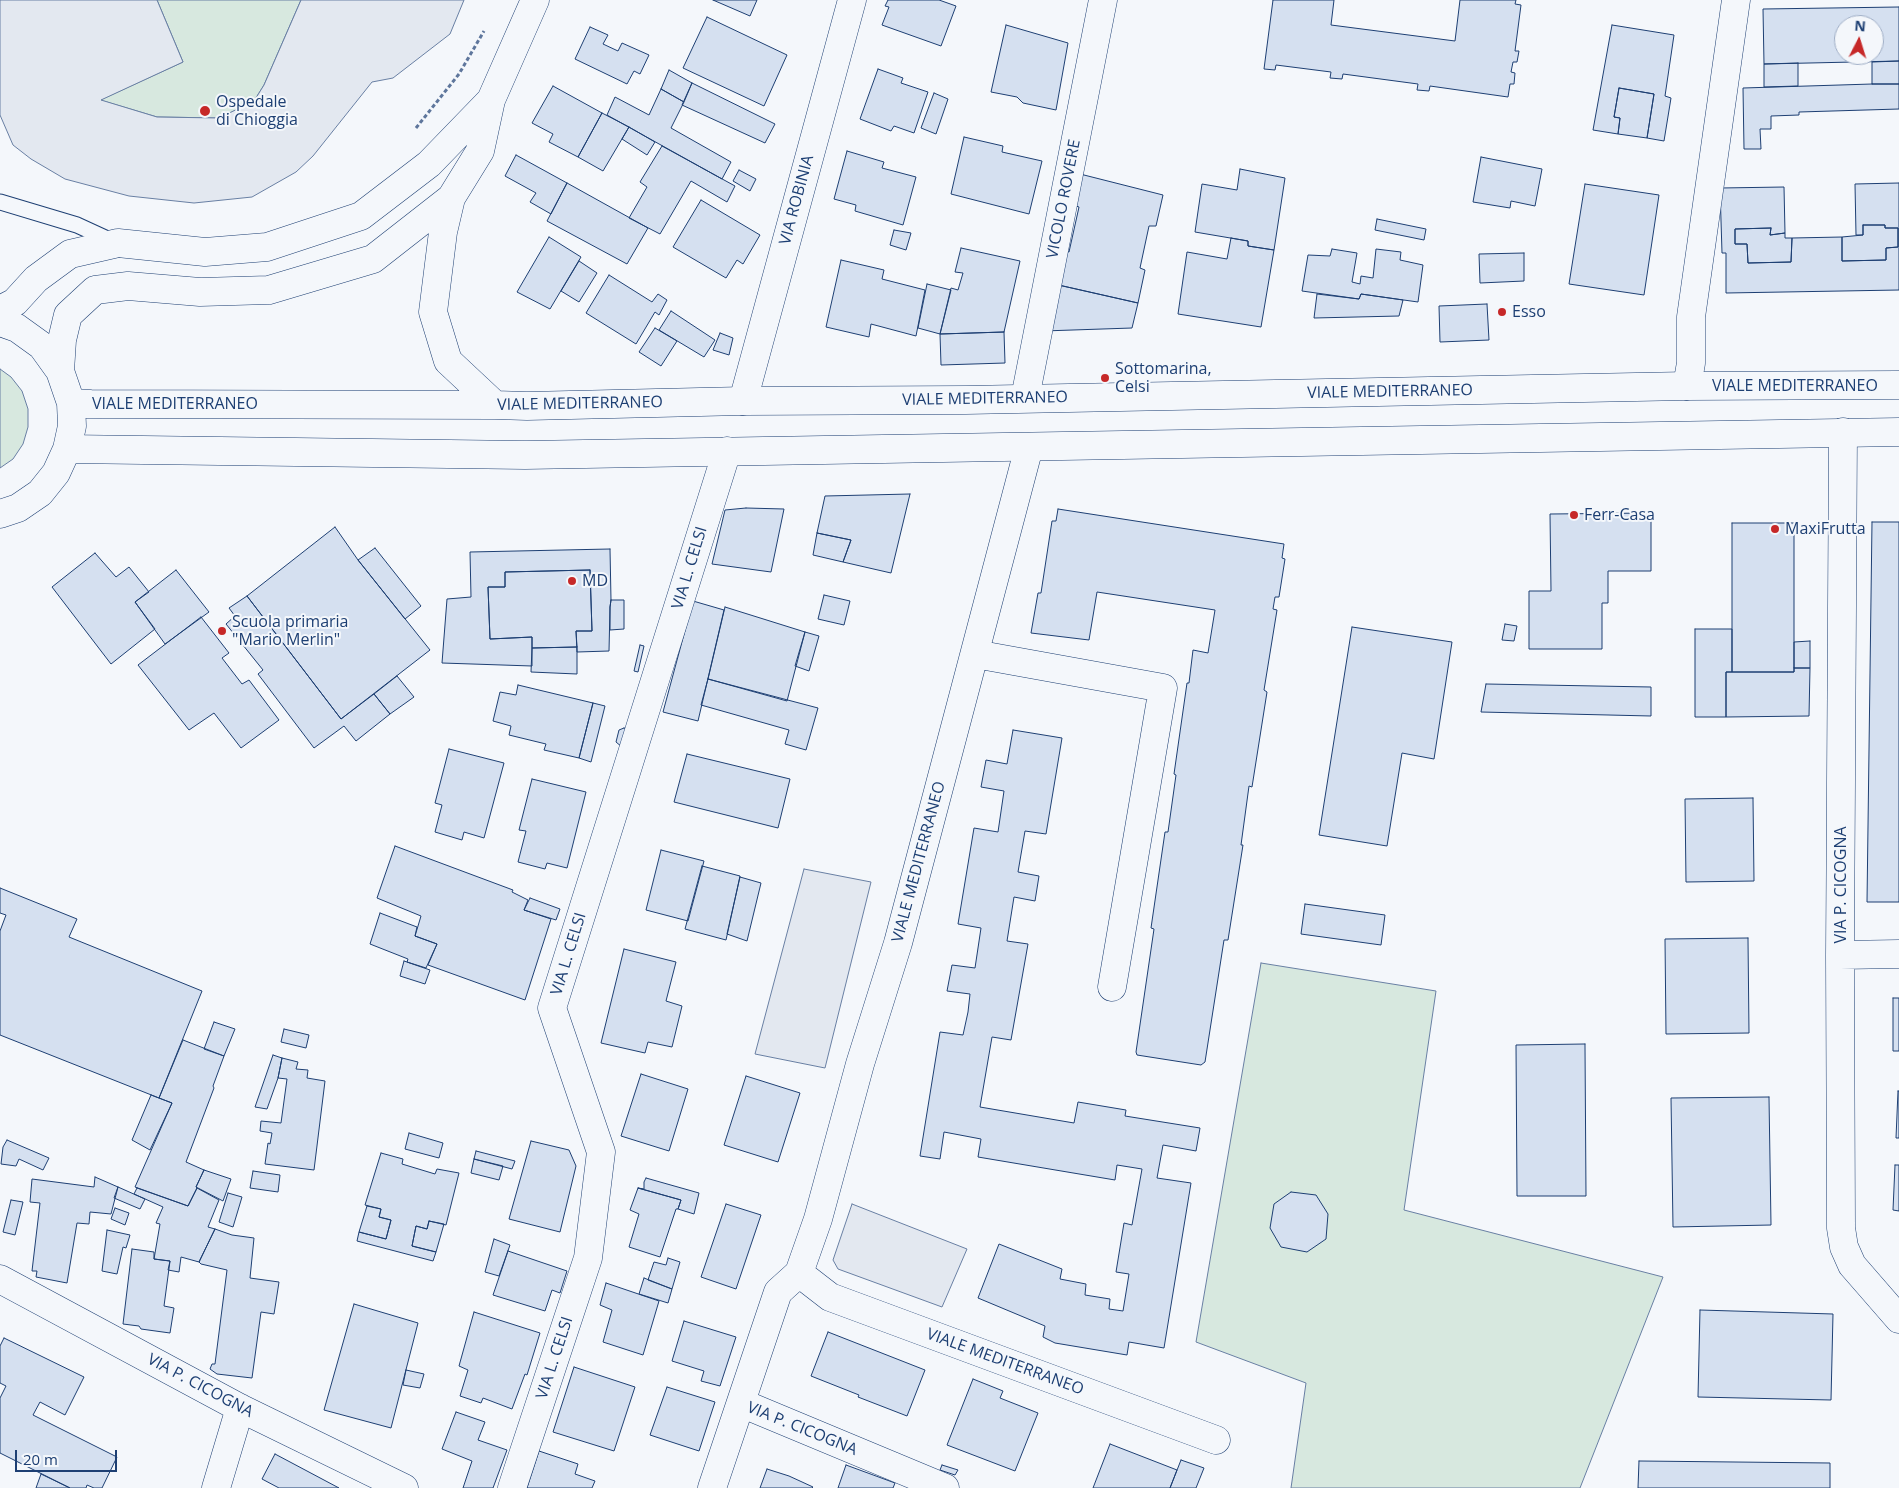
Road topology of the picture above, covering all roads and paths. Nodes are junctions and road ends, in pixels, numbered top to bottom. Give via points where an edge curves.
1 (535, 0) edge
2 (852, 0) edge
3 (1103, 0) edge
4 (1736, 0) edge
5 (488, 23) dead end
6 (490, 100) junction
7 (410, 136) dead end
8 (451, 198) junction
9 (0, 202) edge
10 (118, 243) junction
11 (0, 310) edge
12 (0, 322) edge
13 (60, 371) junction
14 (1899, 385) edge
15 (1687, 386) junction
16 (1025, 398) junction
17 (743, 401) junction
18 (71, 402) junction
19 (495, 404) junction
20 (1843, 432) junction
21 (1899, 432) edge
22 (1029, 447) junction
23 (67, 449) junction
24 (727, 451) junction
25 (9, 511) edge
26 (0, 528) edge
27 (975, 654) junction
28 (1899, 954) edge
29 (1840, 955) junction
30 (1112, 987) dead end
31 (799, 1273) junction
32 (0, 1279) edge
33 (1899, 1319) edge
34 (741, 1403) junction
35 (240, 1408) junction
36 (1216, 1440) dead end
37 (216, 1488) edge
38 (404, 1488) edge
39 (512, 1488) edge
40 (712, 1488) edge
41 (945, 1488) edge

1 - 6 street
2 - 17 street, VIA ROBINIA
3 - 16 street, VICOLO ROVERE
4 - 15 street via 1691,317 1691,363
5 - 7 path via 460,74
6 - 8 street via 480,151
6 - 10 street via 429,164 360,216 267,247 205,252
8 - 13 street via 373,259 269,290 200,292 128,286 95,290 68,316
8 - 19 street via 443,232 433,312 448,361
9 - 10 lane via 77,225
10 - 11 street via 70,254 36,279 15,302
12 - 13 street via 17,328 42,346
13 - 18 street
14 - 15 street, VIALE MEDITERRANEO
15 - 16 street, VIALE MEDITERRANEO
16 - 17 street, VIALE MEDITERRANEO
17 - 19 street, VIALE MEDITERRANEO
18 - 19 street, VIALE MEDITERRANEO
18 - 23 street via 72,426
20 - 21 street
20 - 22 street
20 - 29 street, VIA P. CICOGNA
22 - 24 street
22 - 27 street, VIALE MEDITERRANEO
23 - 24 street via 525,456
23 - 25 street via 56,473 40,493
24 - 39 street, VIA L. CELSI via 552,1008 600,1152 588,1258
25 - 26 street
27 - 30 street via 1163,688
27 - 31 street, VIALE MEDITERRANEO via 898,943 860,1064 818,1219
28 - 29 street
29 - 33 street, VIA P. CICOGNA via 1841,1228 1844,1247 1852,1265
31 - 34 street, VIALE MEDITERRANEO via 778,1292
31 - 36 street, VIALE MEDITERRANEO via 830,1297
32 - 35 street, VIA P. CICOGNA
34 - 40 street, VIA P. CICOGNA
34 - 41 street, VIA P. CICOGNA
35 - 37 street
35 - 38 street, VIA P. CICOGNA

